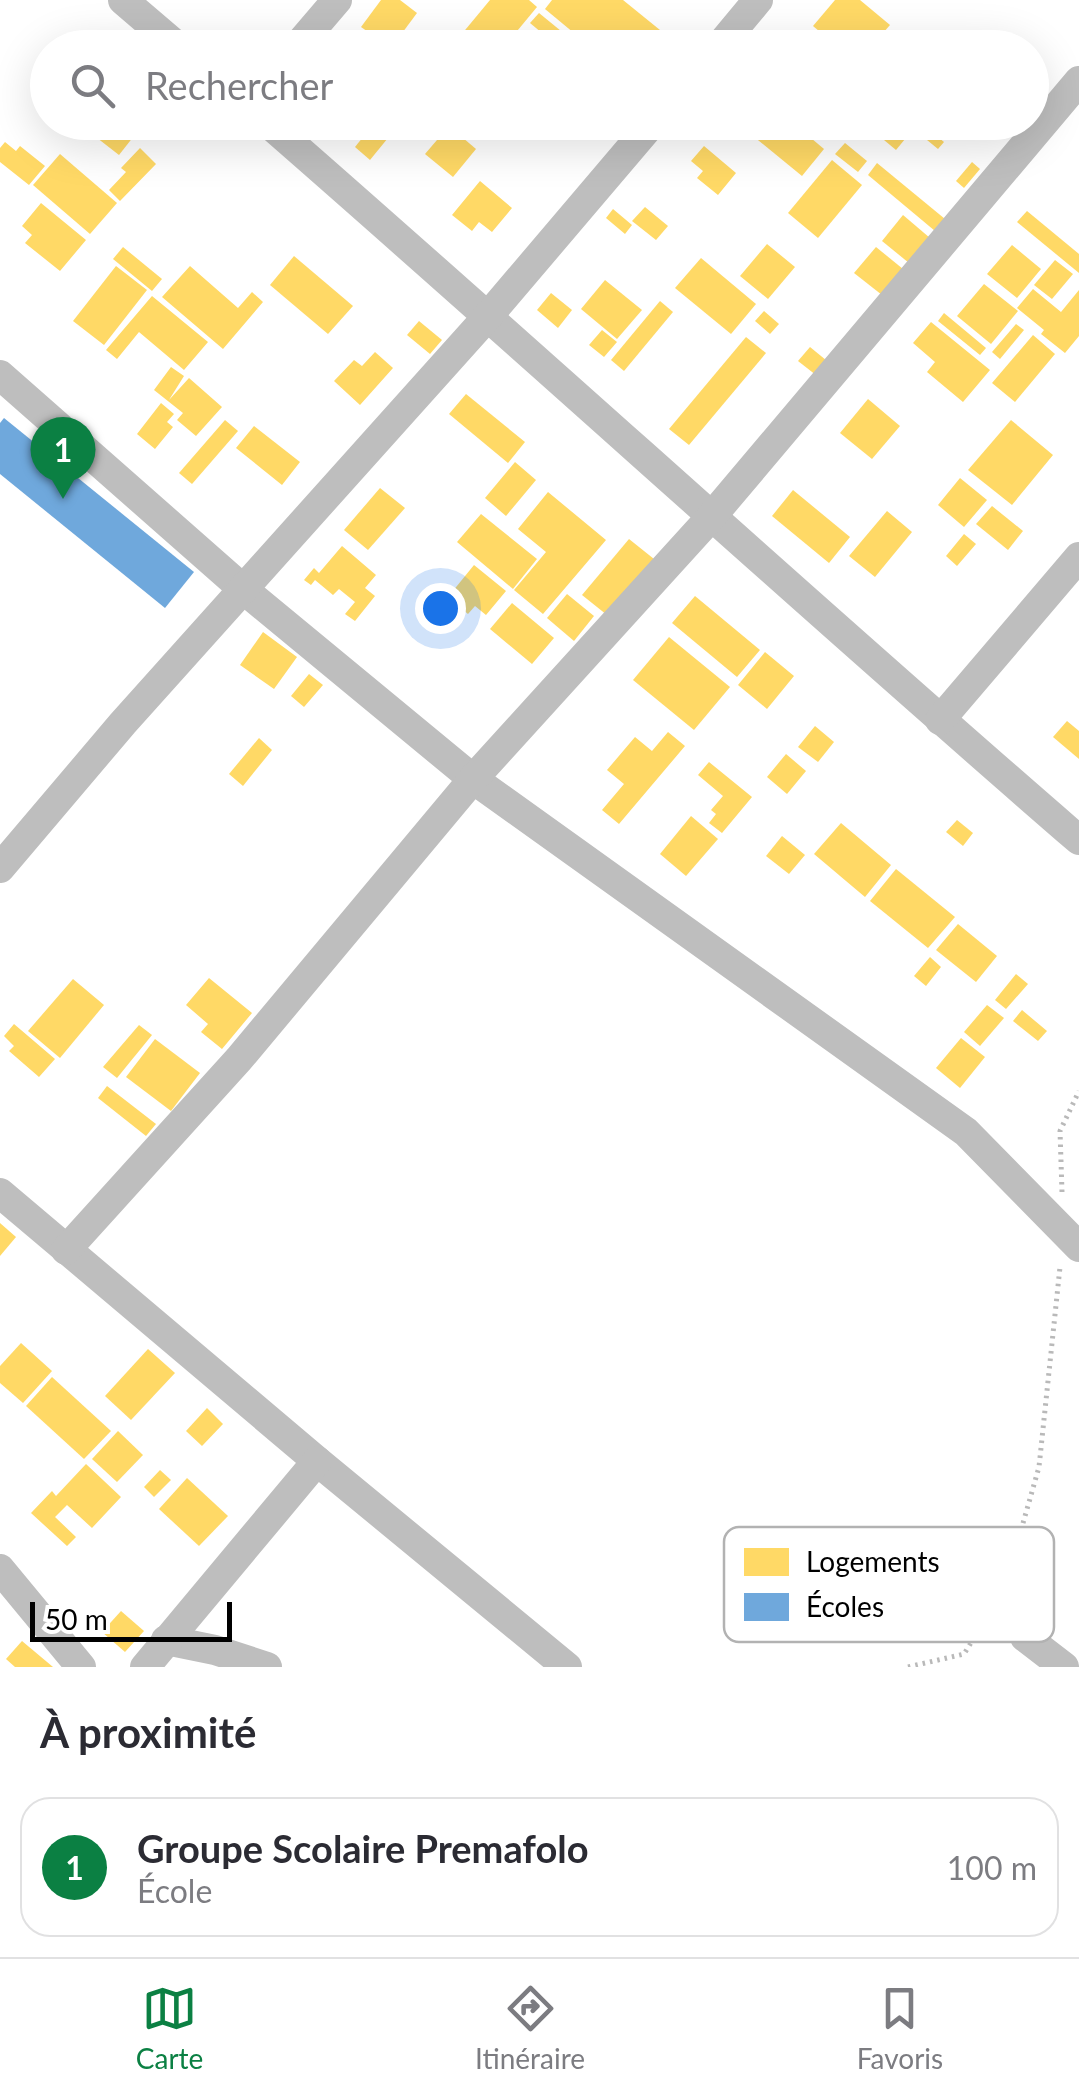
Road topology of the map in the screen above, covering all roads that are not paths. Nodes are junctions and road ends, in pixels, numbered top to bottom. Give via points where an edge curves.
1 (123, 0) edge
2 (337, 0) edge
3 (758, 0) edge
4 (158, 30) edge
5 (311, 30) edge
6 (733, 30) edge
7 (1079, 81) edge
8 (1049, 117) edge
9 (288, 140) edge
10 (639, 140) edge
11 (1029, 140) edge
12 (489, 315) junction
13 (0, 374) edge
14 (712, 516) junction
15 (1079, 556) edge
16 (244, 590) junction
17 (940, 720) junction
18 (473, 778) junction
19 (1079, 840) edge
20 (0, 868) edge
21 (0, 1193) edge
22 (1071, 1240) edge
23 (66, 1250) junction
24 (317, 1461) junction
25 (0, 1569) edge
26 (166, 1640) junction
27 (1031, 1642) edge
28 (81, 1667) edge
29 (145, 1667) edge
30 (267, 1667) edge
31 (568, 1667) edge
32 (1064, 1667) edge

1 - 4 street
2 - 5 street
3 - 6 street
7 - 8 street
9 - 12 street
10 - 12 street
11 - 14 street
12 - 14 street
12 - 16 street
13 - 16 street
14 - 17 street
14 - 18 street
15 - 17 street
16 - 18 street
16 - 20 street
17 - 19 street
18 - 22 street via 966,1132
18 - 23 street via 239,1059
21 - 23 street
23 - 24 street
24 - 26 street
24 - 31 street
25 - 28 street
26 - 29 street
26 - 30 street
27 - 32 street

